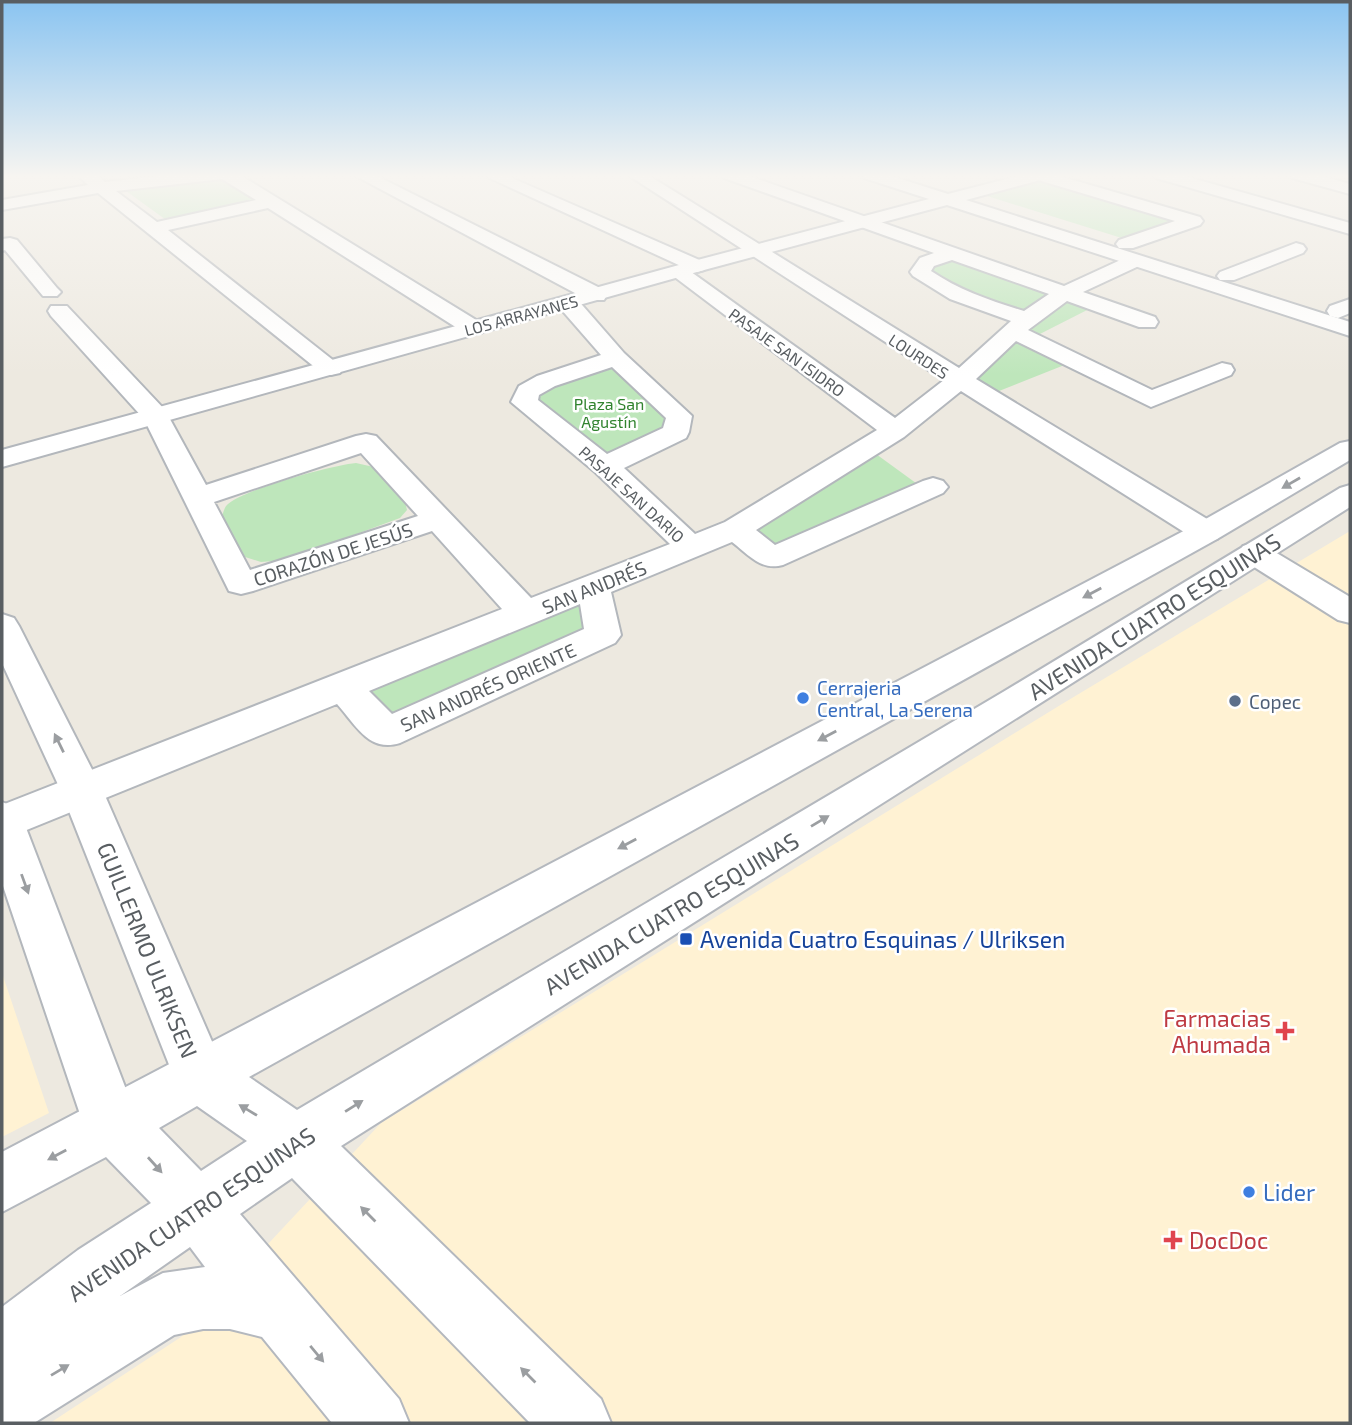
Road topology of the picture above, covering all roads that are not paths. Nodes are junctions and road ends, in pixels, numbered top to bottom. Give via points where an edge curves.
1 (170, 242) edge
2 (334, 242) edge
3 (492, 242) edge
4 (630, 242) edge
5 (743, 242) edge
6 (794, 242) edge
7 (922, 242) edge
8 (1097, 242) edge
9 (1152, 242) edge
10 (2, 245) edge
11 (1296, 248) dead end
12 (759, 251) junction
13 (1130, 252) junction
14 (954, 253) junction
15 (688, 269) junction
16 (1227, 276) junction
17 (1067, 292) junction
18 (596, 295) junction
19 (568, 303) junction
20 (1347, 315) edge
21 (1147, 322) dead end
22 (1021, 326) junction
23 (473, 328) junction
24 (616, 358) junction
25 (331, 368) junction
26 (1222, 370) dead end
27 (959, 381) junction
28 (156, 416) junction
29 (895, 432) junction
30 (1350, 449) edge
31 (2, 459) edge
32 (605, 466) junction
33 (933, 487) dead end
34 (1350, 494) edge
35 (197, 498) junction
36 (438, 519) junction
37 (736, 528) junction
38 (1206, 532) junction
39 (692, 548) junction
40 (1254, 553) junction
41 (593, 587) junction
42 (1350, 612) edge
43 (526, 614) junction
44 (2, 626) edge
45 (343, 687) junction
46 (82, 791) junction
47 (2, 821) edge
48 (200, 1076) junction
49 (112, 1126) junction
50 (296, 1142) junction
51 (2, 1183) edge
52 (195, 1207) junction
53 (279, 1309) junction
54 (2, 1347) edge
55 (2, 1405) edge
56 (375, 1423) edge
57 (577, 1423) edge

1 - 25 street
2 - 23 street
3 - 18 street
4 - 15 street, PASAJE SAN ISIDRO
5 - 12 street, LOURDES
6 - 12 street, LOS ARRAYANES
7 - 14 street
8 - 13 street
9 - 13 street, SAN ANDRÉS
10 - 28 street, CORAZÓN DE JESÚS via 10,244
11 - 16 street
12 - 15 street, LOS ARRAYANES
12 - 27 street, LOURDES
13 - 16 street
13 - 17 street, SAN ANDRÉS
13 - 20 street
14 - 17 street
14 - 22 street via 927,262 920,272
15 - 18 street, LOS ARRAYANES
15 - 29 street, PASAJE SAN ISIDRO
16 - 20 street
17 - 21 street
17 - 22 street, SAN ANDRÉS
18 - 19 street, LOS ARRAYANES
19 - 23 street, LOS ARRAYANES
19 - 24 street
22 - 26 street via 1151,399
22 - 27 street, SAN ANDRÉS
23 - 25 street, LOS ARRAYANES
24 - 32 street via 679,416 676,432
24 - 32 street, PASAJE SAN DARIO via 546,381 528,391 524,402
25 - 28 street, LOS ARRAYANES
27 - 29 street, SAN ANDRÉS
27 - 38 street, LOURDES
28 - 31 street, LOS ARRAYANES
28 - 35 street, CORAZÓN DE JESÚS
29 - 37 street, SAN ANDRÉS
30 -> 38 street, AVENIDA CUATRO ESQUINAS
32 - 39 street, PASAJE SAN DARIO
33 - 37 street via 772,558
34 - 40 street, AVENIDA CUATRO ESQUINAS
35 - 36 street, CORAZÓN DE JESÚS via 366,442
35 - 36 street, CORAZÓN DE JESÚS via 241,584
36 - 43 street, CORAZÓN DE JESÚS
37 - 39 street, SAN ANDRÉS
38 -> 48 street, AVENIDA CUATRO ESQUINAS
39 - 41 street, SAN ANDRÉS
40 - 42 street
50 -> 40 street, AVENIDA CUATRO ESQUINAS
41 - 43 street, SAN ANDRÉS
41 - 45 street, SAN ANDRÉS ORIENTE via 603,635 386,733
43 - 45 street, SAN ANDRÉS
46 -> 44 street, GUILLERMO ULRIKSEN
45 - 46 street, SAN ANDRÉS
46 - 47 street, SAN ANDRÉS
46 - 48 street, GUILLERMO ULRIKSEN
47 -> 49 street
48 - 49 street, AVENIDA CUATRO ESQUINAS
50 -> 48 street, GUILLERMO ULRIKSEN
49 -> 51 street, AVENIDA CUATRO ESQUINAS
49 -> 52 street
50 - 52 street, AVENIDA CUATRO ESQUINAS
57 -> 50 street, GUILLERMO ULRIKSEN
52 - 53 street
52 - 54 street, AVENIDA CUATRO ESQUINAS
55 -> 53 street via 163,1305 230,1298
53 -> 56 street

